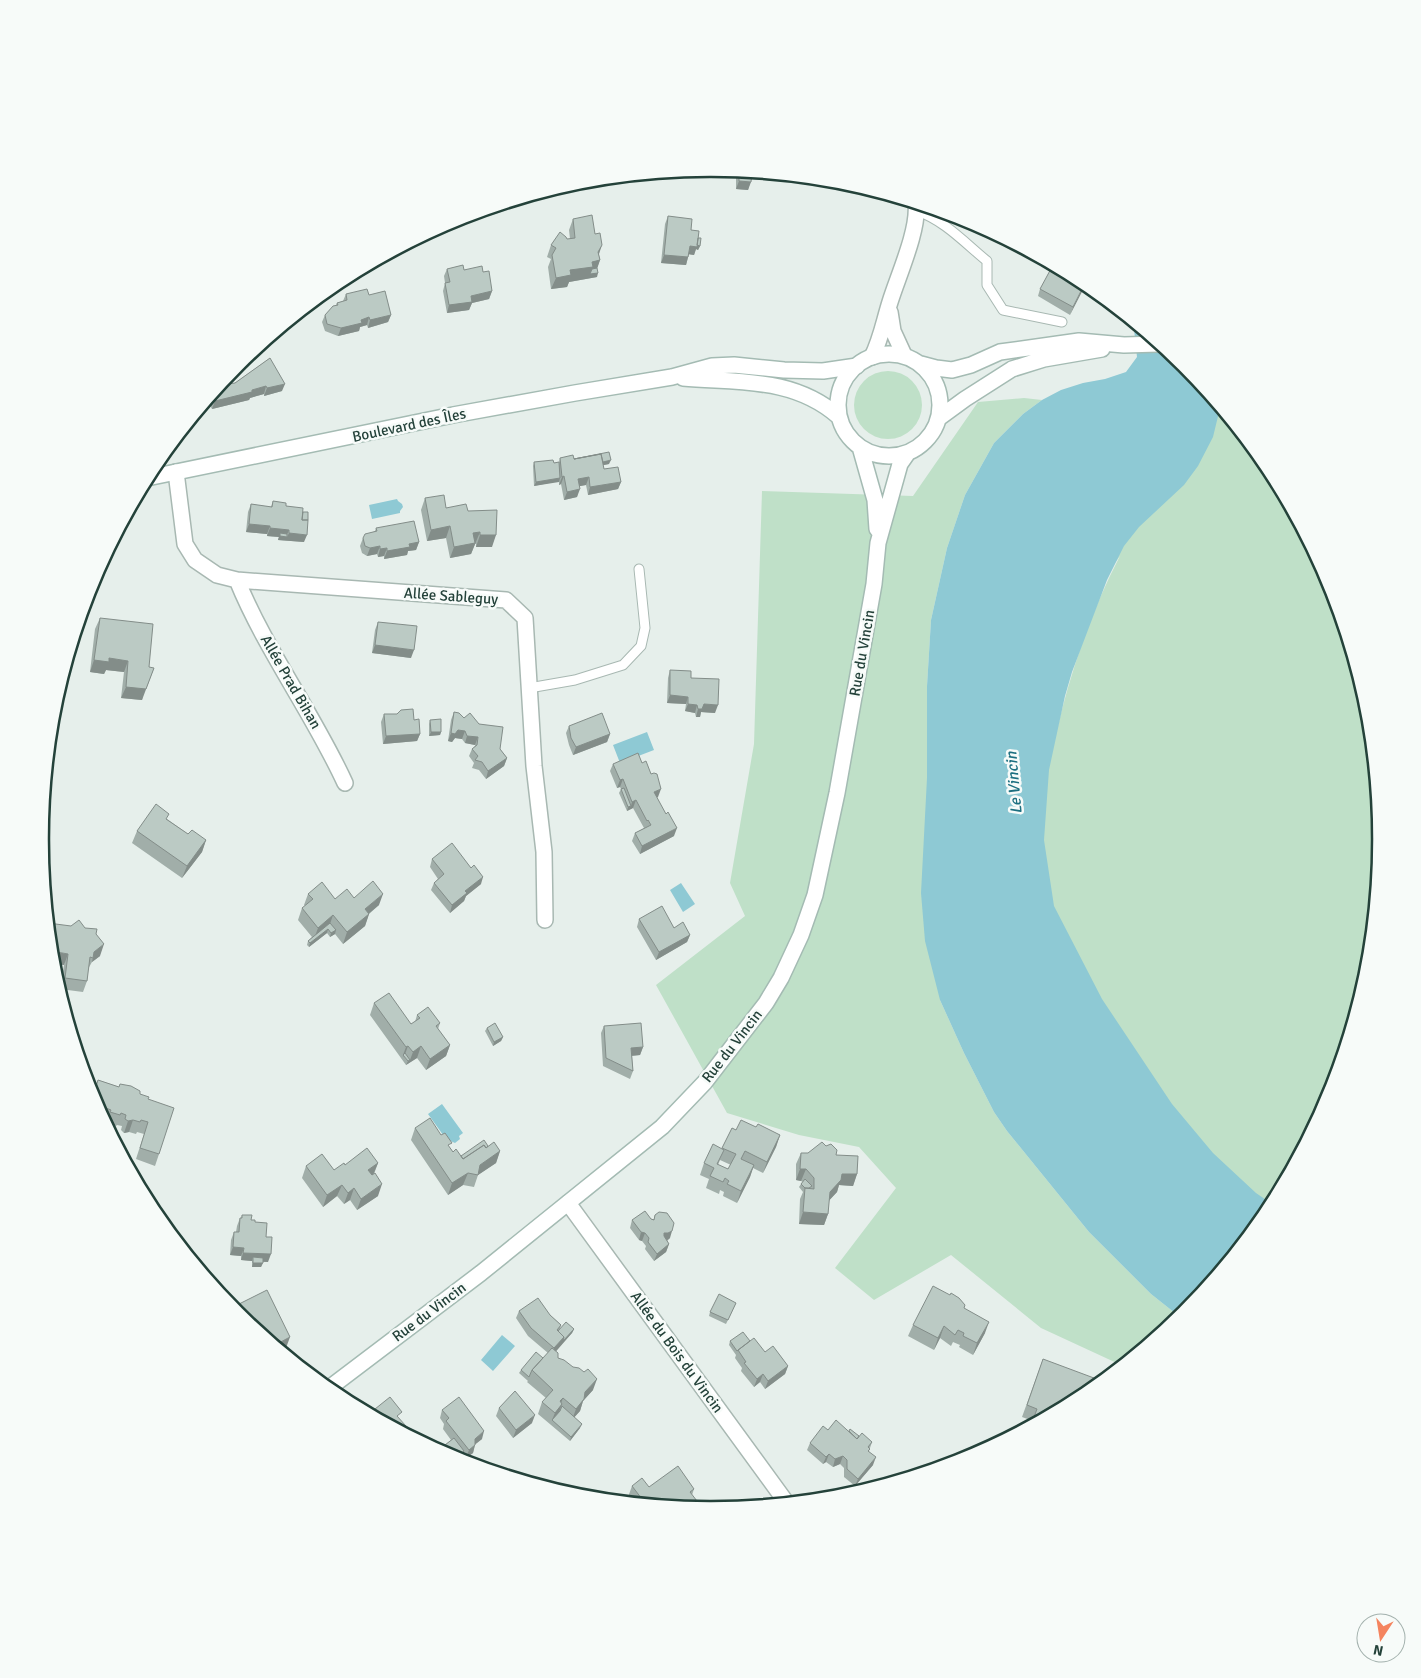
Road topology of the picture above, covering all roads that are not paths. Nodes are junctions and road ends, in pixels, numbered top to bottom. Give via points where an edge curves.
1 (917, 210) edge
2 (926, 213) edge
3 (889, 304) junction
4 (1062, 322) dead end
5 (1124, 344) junction
6 (1150, 344) edge
7 (904, 355) junction
8 (872, 357) junction
9 (920, 364) junction
10 (856, 366) junction
11 (672, 376) junction
12 (838, 416) junction
13 (939, 418) junction
14 (860, 447) junction
15 (907, 454) junction
16 (176, 472) junction
17 (157, 476) edge
18 (878, 543) junction
19 (639, 569) dead end
20 (237, 580) junction
21 (529, 688) junction
22 (345, 783) dead end
23 (545, 920) dead end
24 (568, 1202) junction
25 (335, 1383) edge
26 (782, 1496) edge

1 - 3 main road
2 - 4 lane via 987,261 987,285 1002,310
3 - 7 main road via 893,330
3 - 8 main road via 883,331
5 - 6 main road
5 - 9 main road via 1079,341 1045,345 1000,352 952,370
5 - 13 main road via 1044,359 1012,369
7 - 8 main road
7 - 9 main road
8 - 10 main road
9 - 13 main road via 938,388
10 - 11 main road, Boulevard des Îles via 823,371 712,366
10 - 12 main road via 841,387
11 - 12 main road, Boulevard des Îles via 756,383 797,391
11 - 16 main road, Boulevard des Îles via 470,412
12 - 14 main road via 850,438
13 - 15 main road via 928,440
14 - 15 main road via 874,455 891,457
14 - 18 main road, Rue du Vincin via 875,500
15 - 18 main road, Rue du Vincin via 900,464
16 - 17 main road, Boulevard des Îles
16 - 20 main road, Allée Sableguy via 185,544 195,560 216,575
18 - 24 main road, Rue du Vincin via 874,584 837,793 815,895 781,978 766,1003 705,1082 662,1127
19 - 21 lane via 645,628 641,646 623,665 575,680
20 - 21 main road, Allée Sableguy via 506,600 525,618
20 - 22 main road, Allée Prad Bihan via 249,608 329,747
21 - 23 main road, Allée Sableguy via 544,852
24 - 25 main road, Rue du Vincin via 481,1273
24 - 26 main road, Allée du Bois du Vincin

